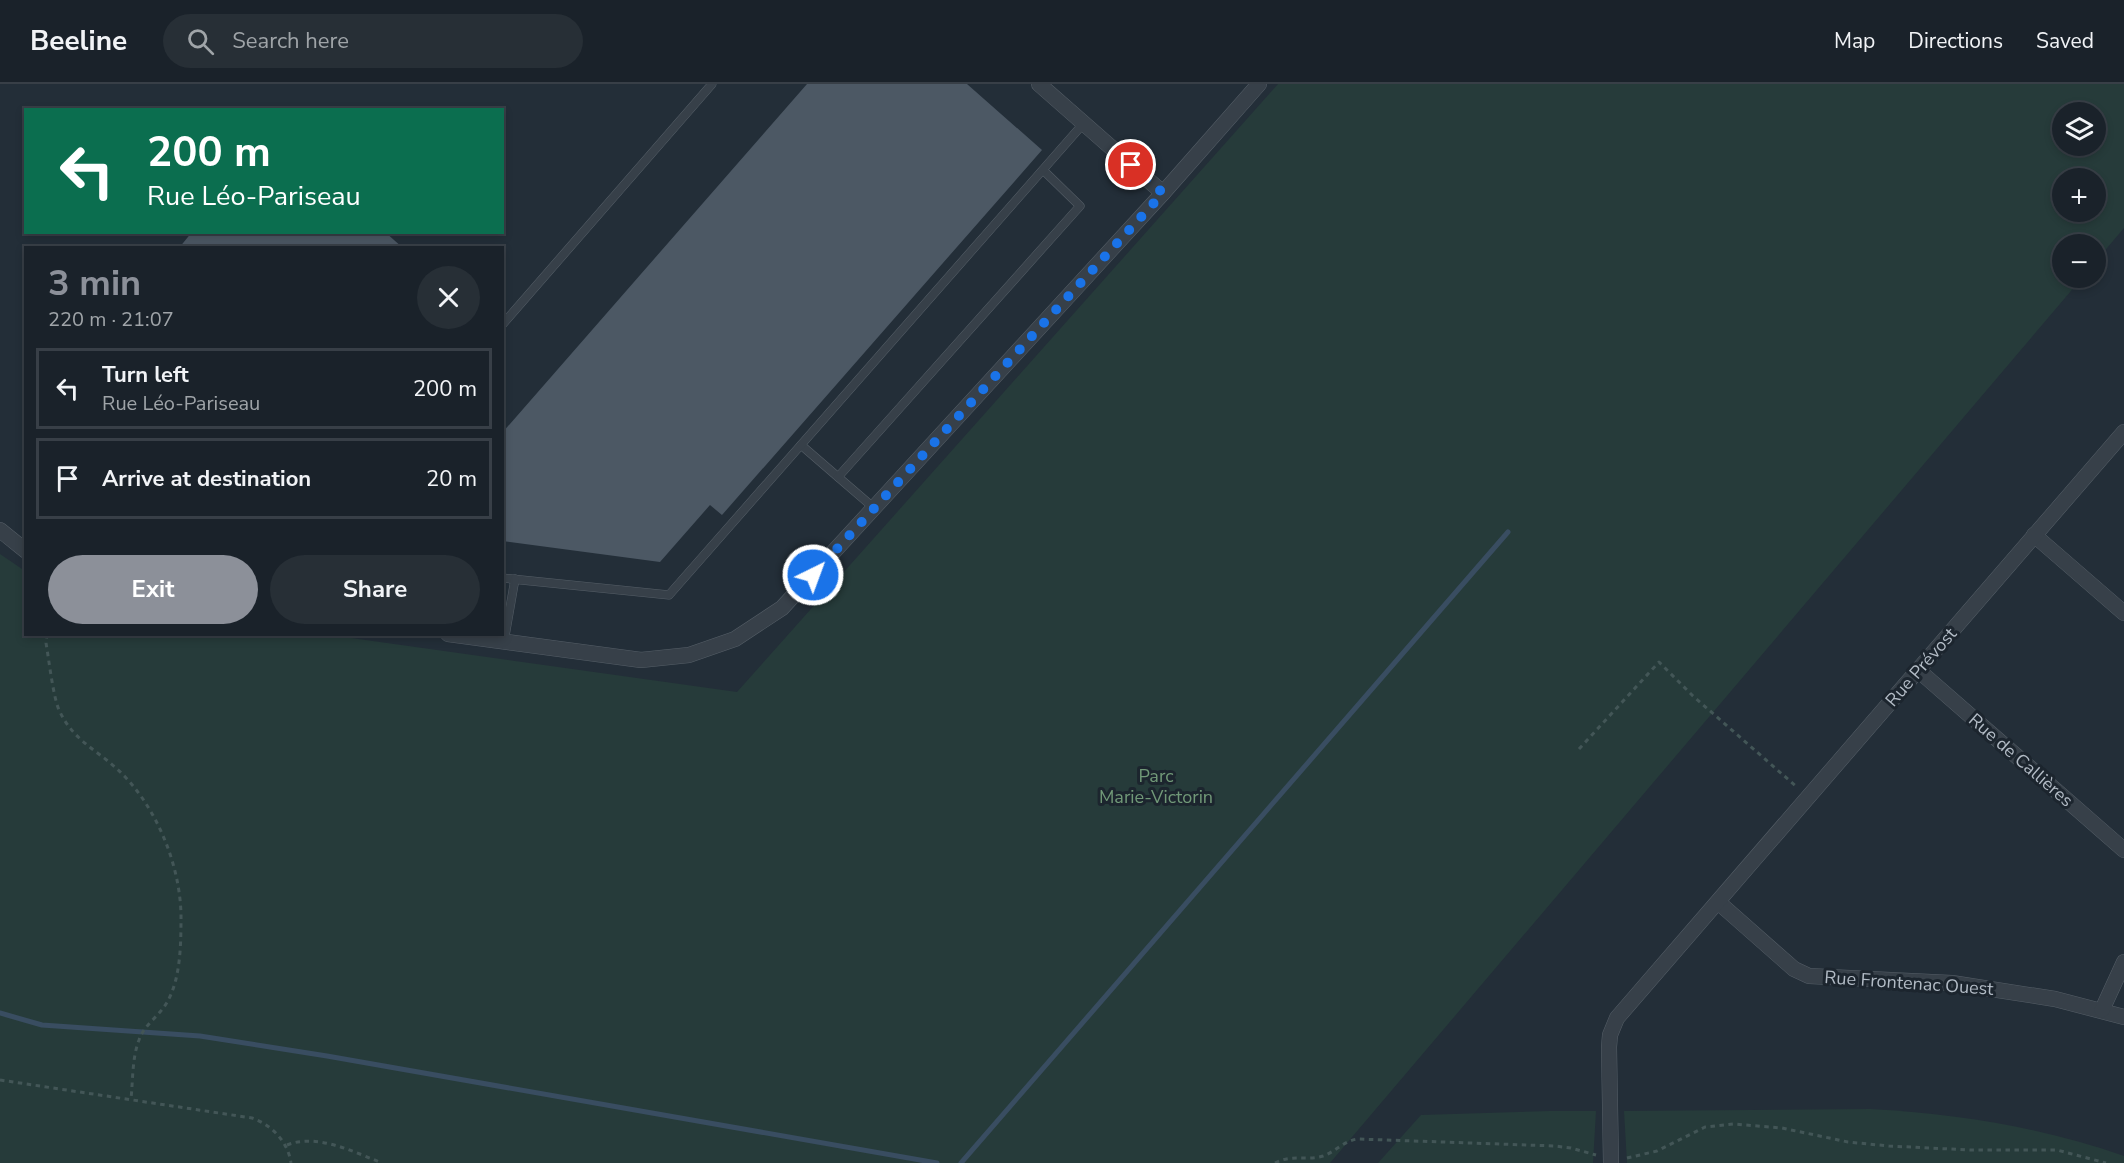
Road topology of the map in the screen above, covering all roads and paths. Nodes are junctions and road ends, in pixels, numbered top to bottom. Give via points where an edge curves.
1 (712, 84) edge
2 (1039, 84) edge
3 (1259, 84) edge
4 (1083, 124) junction
5 (1043, 170) junction
6 (1163, 193) junction
7 (504, 323) edge
8 (2124, 432) edge
9 (801, 445) junction
10 (838, 477) junction
11 (873, 508) junction
12 (0, 530) edge
13 (2034, 535) junction
14 (24, 549) edge
15 (504, 578) edge
16 (515, 579) junction
17 (2124, 613) edge
18 (46, 636) edge
19 (462, 636) edge
20 (504, 642) junction
21 (1918, 670) junction
22 (1579, 749) dead end
23 (1808, 797) junction
24 (2124, 850) edge
25 (1718, 902) junction
26 (2124, 962) edge
27 (2102, 1010) junction
28 (2124, 1017) edge
29 (0, 1080) edge
30 (131, 1099) junction
31 (286, 1145) junction
32 (1611, 1160) edge
33 (291, 1163) edge
34 (382, 1163) edge
35 (1275, 1163) edge
36 (2106, 1163) edge

1 - 7 lane
2 - 4 street
3 - 6 street
4 - 5 lane
4 - 6 street
5 - 9 lane
5 - 10 lane via 1080,206
6 - 11 street
8 - 13 street, Rue Prévost
9 - 10 lane
9 - 16 lane via 669,595
10 - 11 lane
11 - 20 street via 782,608 735,639 689,655 641,660
12 - 14 street
13 - 17 street
13 - 21 street, Rue Prévost
15 - 16 lane
16 - 20 lane
18 - 30 path via 59,709 82,742 107,760 133,787 163,835 175,871 181,913 176,980 170,998 139,1038
19 - 20 street
21 - 23 street, Rue Prévost
21 - 24 street, Rue de Callières
22 - 23 path via 1659,662
23 - 25 street, Rue Prévost
25 - 27 street, Rue Frontenac Ouest via 1794,969 1809,976 1953,983
25 - 32 street, Rue Prévost via 1614,1023 1609,1047
26 - 27 street
27 - 28 street, Rue Frontenac Ouest
29 - 30 path
30 - 31 path via 260,1120
31 - 33 path
31 - 34 path via 329,1144
32 - 35 path via 1555,1146 1358,1139 1324,1156 1290,1157
32 - 36 path via 1646,1155 1705,1127 1733,1124 1888,1146 2057,1150

